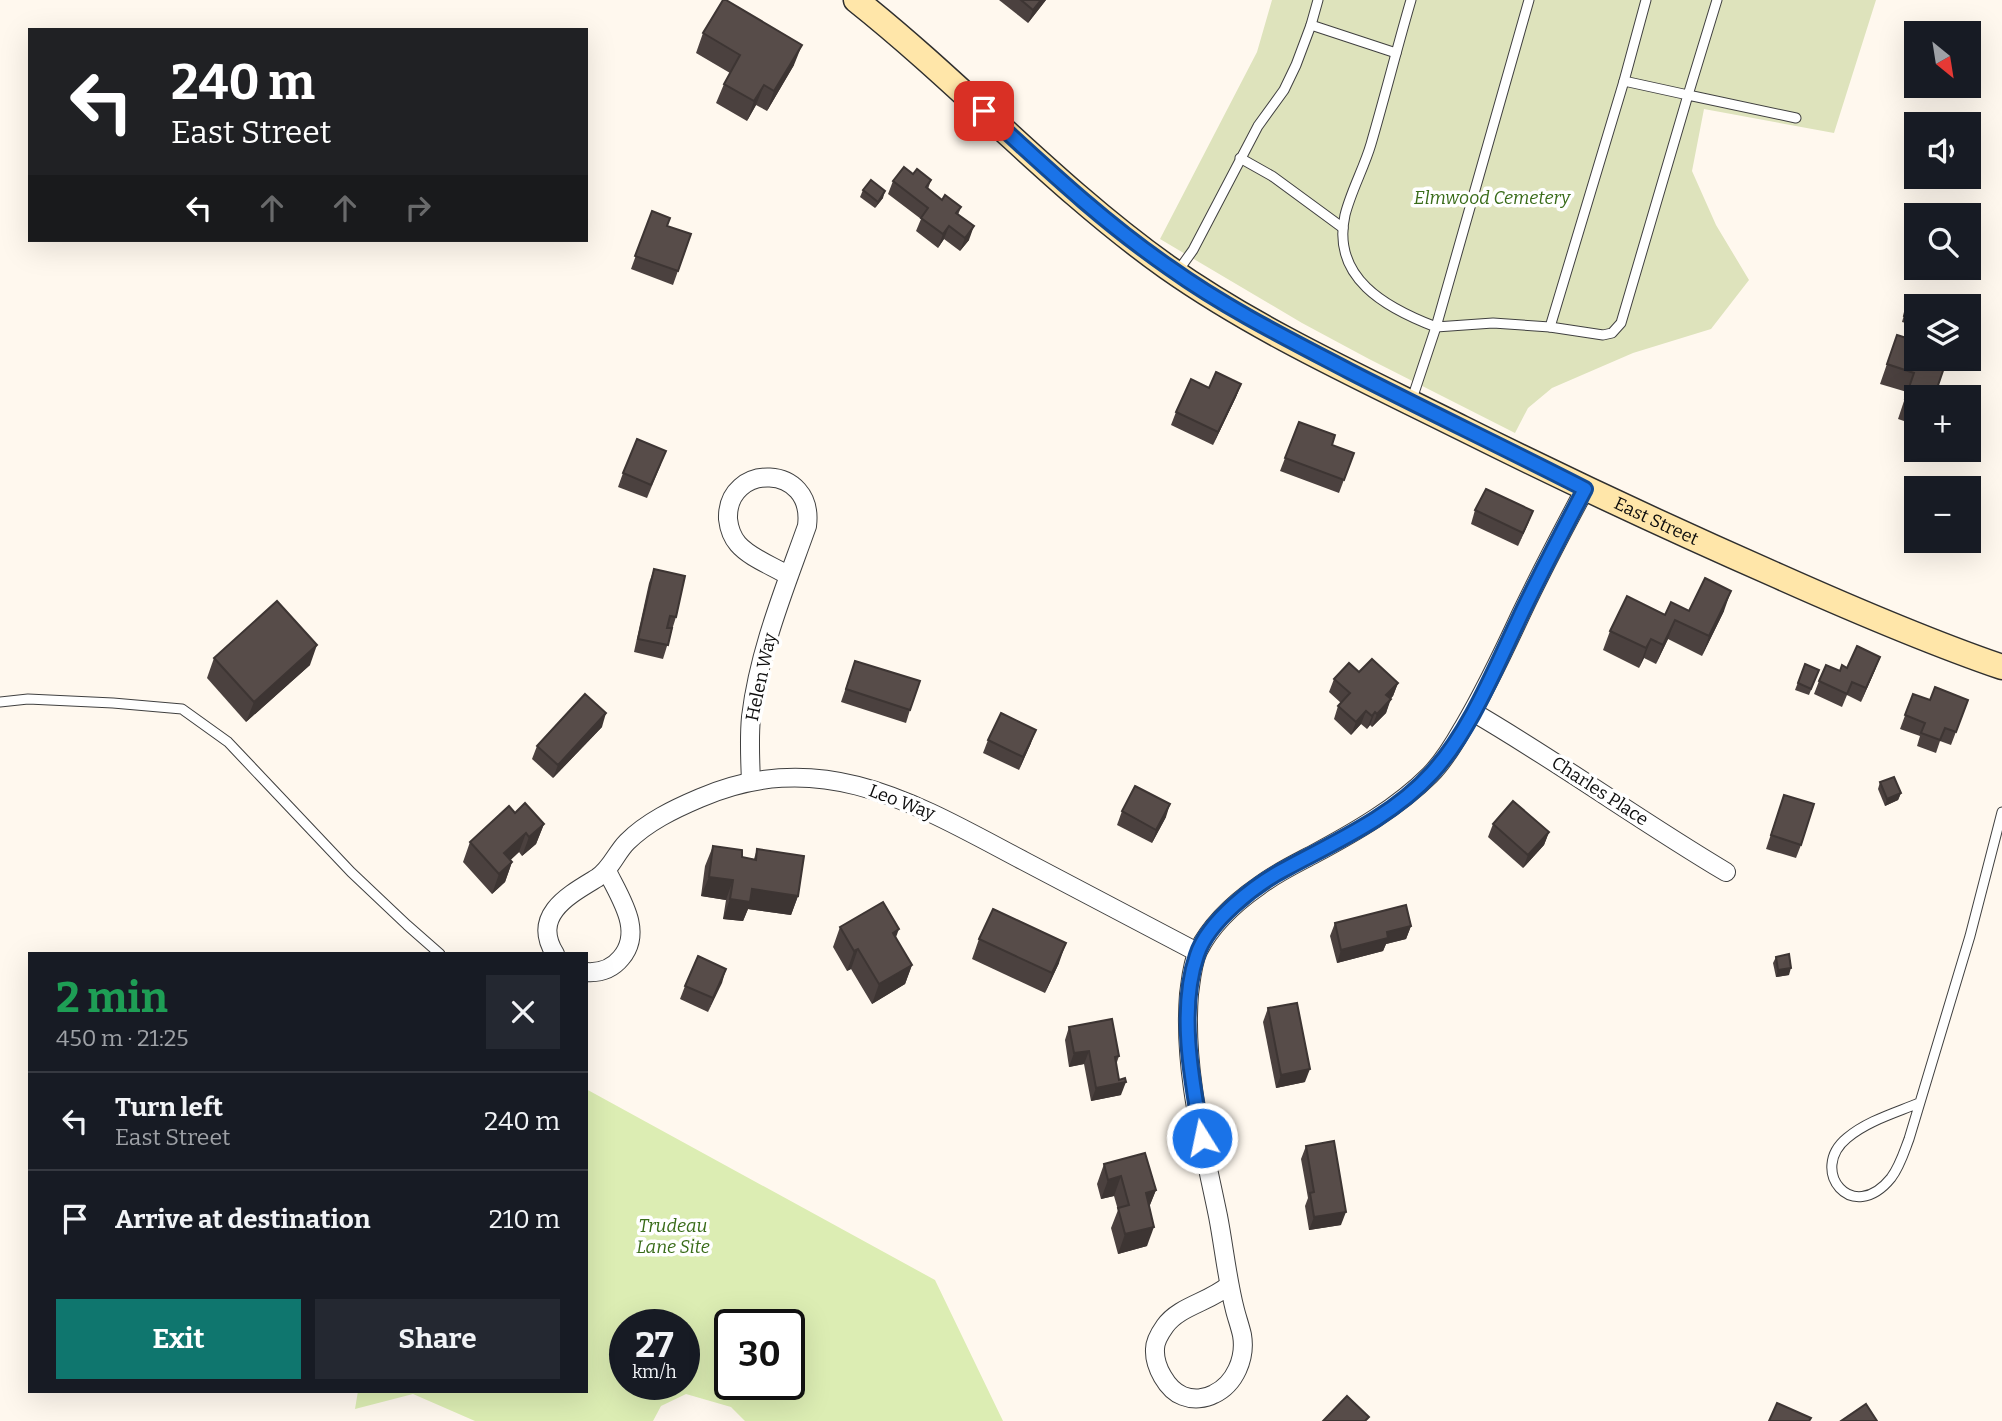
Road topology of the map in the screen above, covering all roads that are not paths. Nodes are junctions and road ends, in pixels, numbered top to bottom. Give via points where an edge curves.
1 (856, 0) edge
2 (1318, 0) edge
3 (1411, 0) edge
4 (1528, 0) edge
5 (1646, 0) edge
6 (1717, 0) edge
7 (1311, 25) junction
8 (1396, 53) junction
9 (1624, 81) junction
10 (1688, 96) junction
11 (1796, 118) dead end
12 (1240, 158) junction
13 (1343, 228) junction
14 (1177, 273) junction
15 (1436, 327) junction
16 (1550, 327) junction
17 (1411, 402) junction
18 (1585, 489) junction
19 (789, 576) junction
20 (2002, 667) edge
21 (0, 702) edge
22 (1473, 712) junction
23 (751, 781) junction
24 (2002, 812) edge
25 (607, 871) junction
26 (1726, 872) dead end
27 (438, 952) edge
28 (550, 952) edge
29 (1197, 952) junction
30 (588, 972) edge
31 (1919, 1103) junction
32 (1229, 1285) junction

1 - 14 street, East Street via 1098,212
2 - 7 lane
3 - 8 lane
4 - 15 lane
5 - 9 lane
6 - 10 lane
7 - 8 lane
7 - 12 lane via 1284,90
8 - 13 lane
9 - 10 lane
9 - 16 lane
10 - 11 lane
10 - 16 lane via 1619,327 1608,335
12 - 13 lane
12 - 14 lane
13 - 15 lane via 1346,255 1363,285 1380,301
14 - 17 street, East Street via 1259,324
15 - 16 lane via 1493,323
15 - 17 lane
17 - 18 street, East Street
18 - 20 street, East Street via 1860,612
18 - 22 street
19 - 19 street, Helen Way via 747,551 732,535 730,503 751,480 780,478 797,489 807,506 807,526
19 - 23 street, Helen Way via 755,694 749,748
21 - 27 lane via 28,699 182,709 228,742 351,872
22 - 26 street, Charles Place
22 - 29 street via 1432,773 1405,798 1256,887 1213,928
23 - 25 street, Leo Way via 702,797 650,824 625,844
23 - 29 street, Leo Way via 810,776 895,797
24 - 31 lane
25 - 28 street, Leo Way via 555,908 548,929
25 - 30 street via 628,914 631,939 619,961 600,972
29 - 32 street via 1189,1002 1190,1064
31 - 31 lane via 1890,1179 1857,1198 1842,1191 1831,1168 1837,1148 1871,1123
32 - 32 street via 1242,1337 1236,1374 1211,1396 1180,1395 1158,1365 1157,1340 1177,1315

